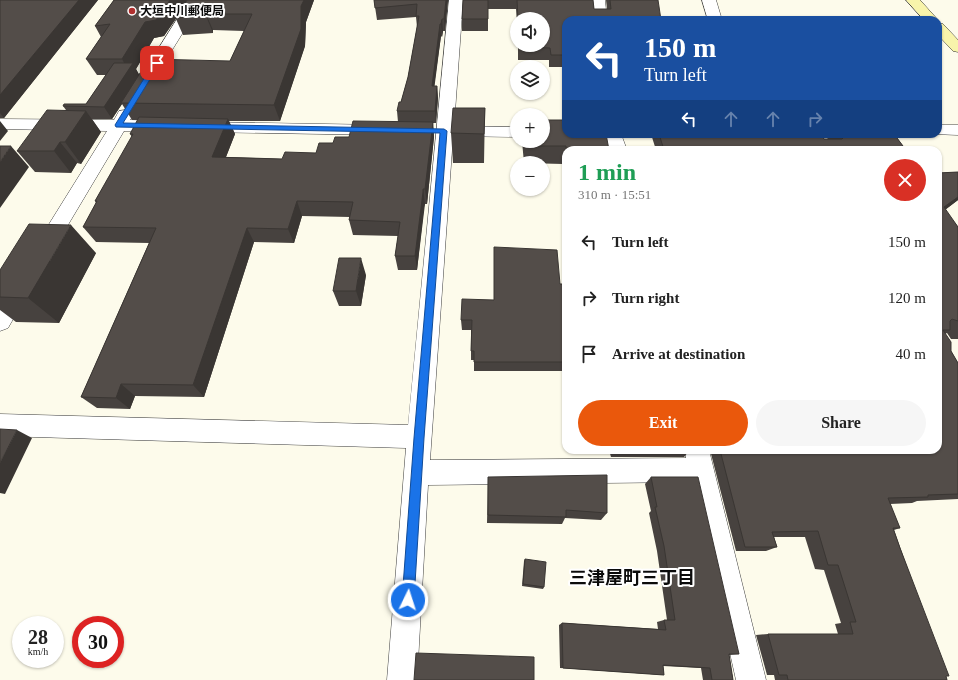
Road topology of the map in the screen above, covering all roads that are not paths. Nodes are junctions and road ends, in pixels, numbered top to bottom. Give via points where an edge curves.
1 (196, 0) edge
2 (456, 0) edge
3 (598, 0) edge
4 (709, 0) edge
5 (913, 0) edge
6 (600, 16) edge
7 (714, 16) edge
8 (927, 16) edge
9 (942, 31) edge
10 (958, 48) edge
11 (0, 124) edge
12 (118, 125) junction
13 (396, 130) edge
14 (942, 130) edge
15 (958, 130) edge
16 (436, 131) junction
17 (510, 132) edge
18 (0, 322) edge
19 (0, 425) edge
20 (419, 438) junction
21 (699, 460) edge
22 (416, 473) junction
23 (402, 680) edge
24 (751, 680) edge

1 - 12 street
2 - 16 street
3 - 6 street
4 - 7 street
5 - 8 main road
9 - 10 main road
11 - 12 street
12 - 13 street
12 - 18 street
14 - 15 street
16 - 17 street
16 - 20 street
19 - 20 street
20 - 22 street
21 - 22 street
21 - 24 street
22 - 23 street

